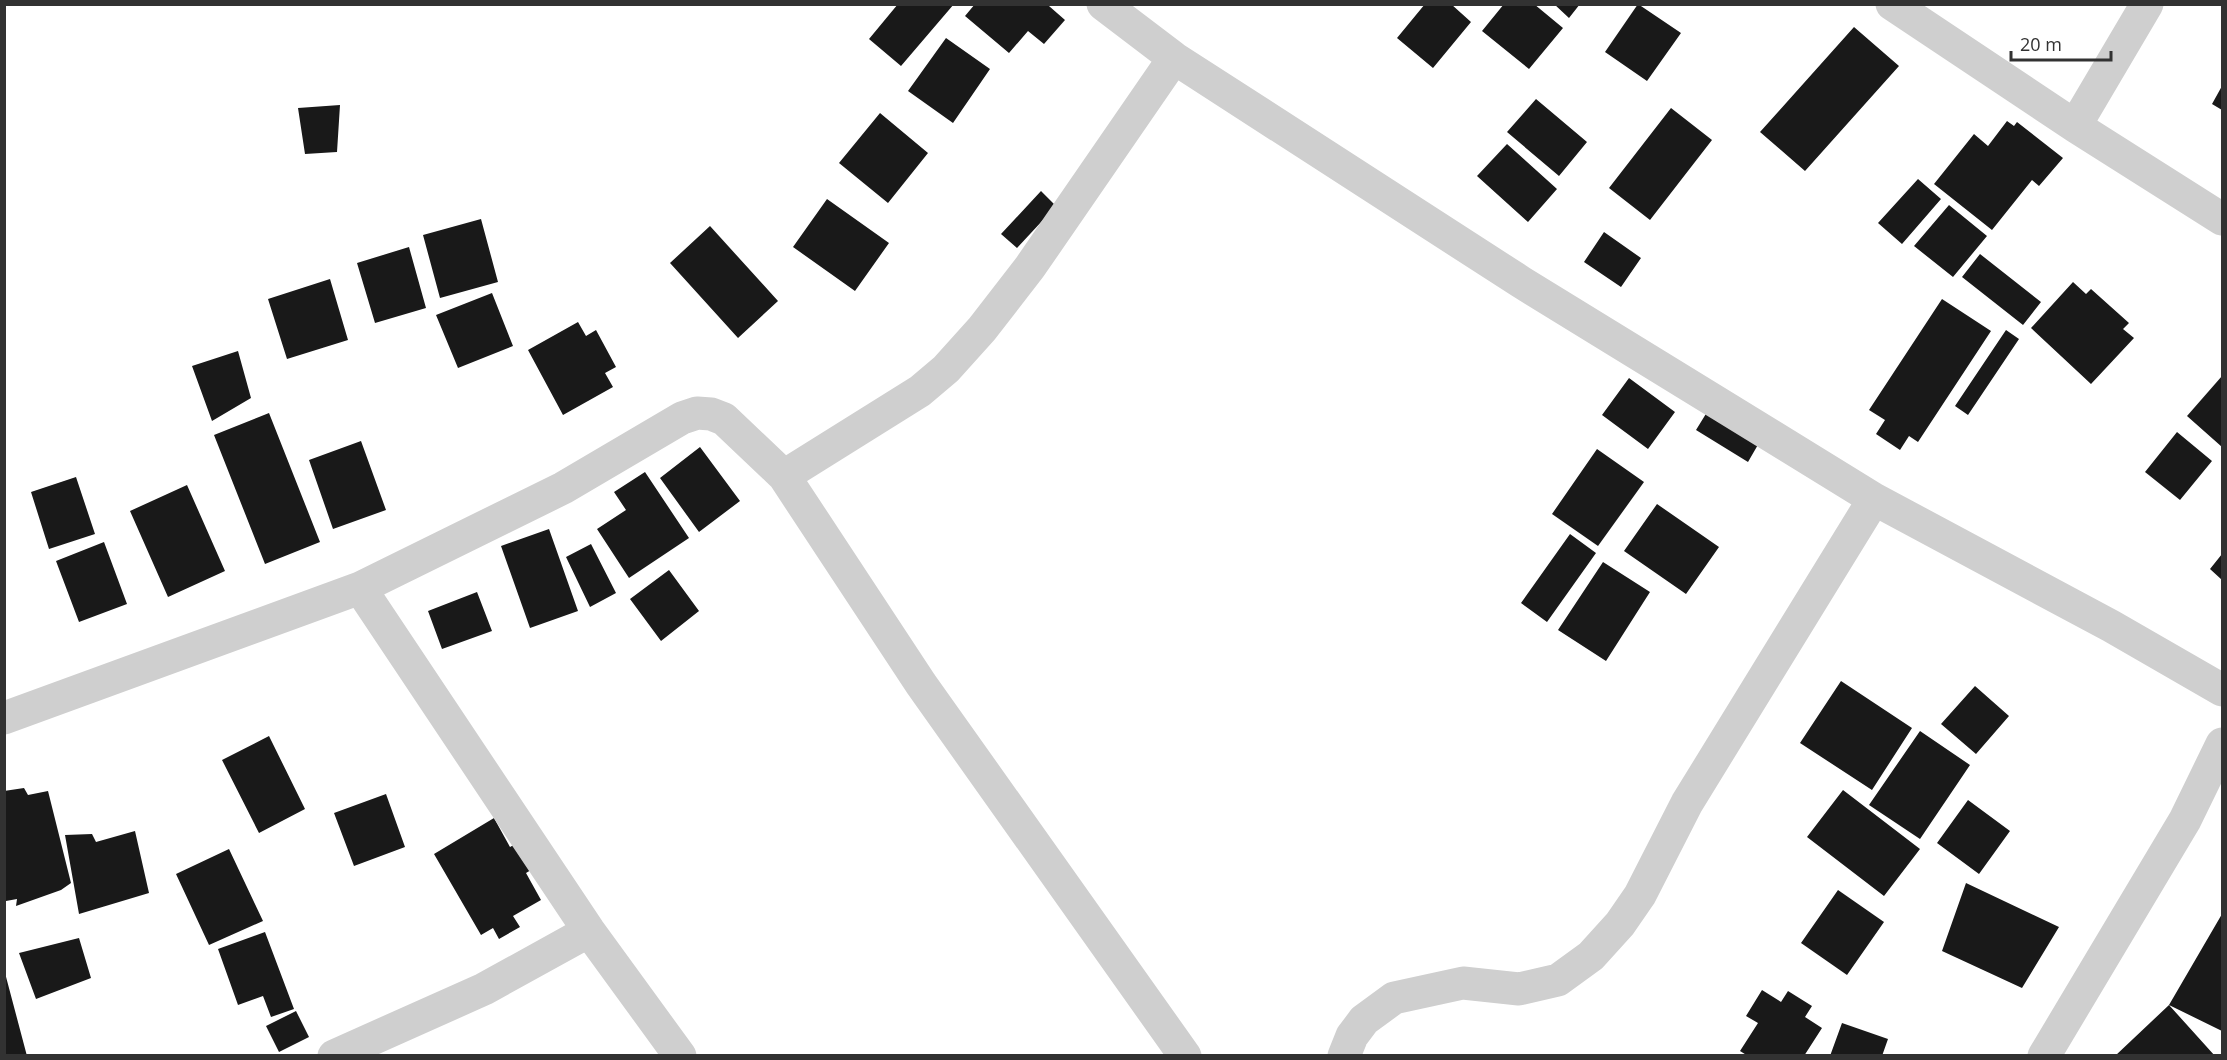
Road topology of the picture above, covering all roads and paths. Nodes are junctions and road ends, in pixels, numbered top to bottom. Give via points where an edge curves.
1 (1104, 4) edge
2 (1892, 4) edge
3 (2147, 4) edge
4 (1174, 58) junction
5 (2075, 126) junction
6 (2223, 219) edge
7 (784, 476) junction
8 (1874, 499) junction
9 (360, 588) junction
10 (2223, 690) edge
11 (4, 718) edge
12 (2223, 744) edge
13 (589, 931) junction
14 (334, 1056) edge
15 (680, 1056) edge
16 (1185, 1056) edge
17 (1344, 1056) edge
18 (2044, 1056) edge

1 - 4 street
2 - 5 street
3 - 5 street
4 - 7 street via 1030,267 946,369 920,391
4 - 8 street via 1550,300
5 - 6 street
7 - 9 street via 724,419 697,413 563,488
7 - 16 street via 921,684
8 - 10 street
8 - 17 street via 1687,803 1640,895 1591,956 1558,980 1518,989 1462,983 1394,998 1364,1020
9 - 11 street
9 - 13 street
12 - 18 street via 2185,820
13 - 14 street via 484,989
13 - 15 street

